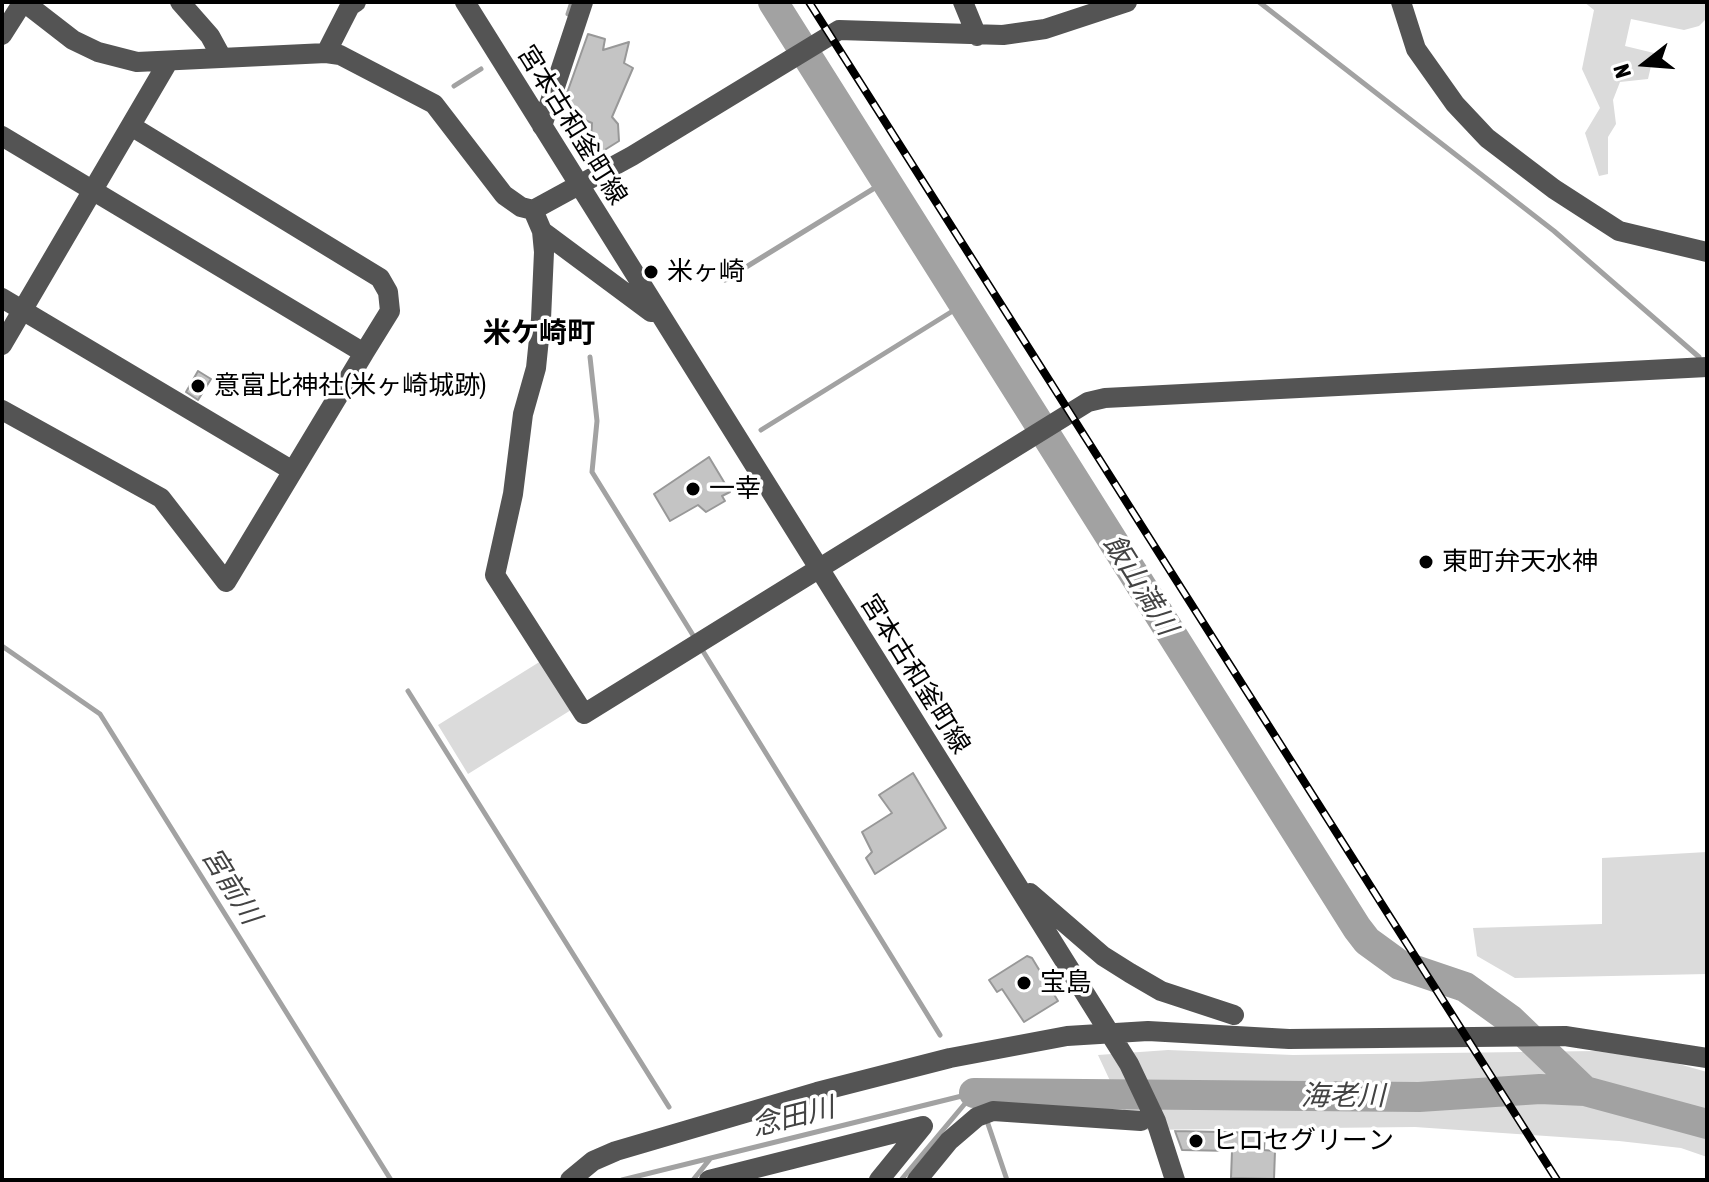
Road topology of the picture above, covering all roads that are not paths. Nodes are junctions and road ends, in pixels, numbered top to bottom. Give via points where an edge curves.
1 (24, 2) edge
2 (180, 2) edge
3 (356, 2) edge
4 (465, 2) edge
5 (583, 2) edge
6 (963, 2) edge
7 (1127, 2) edge
8 (1406, 4) edge
9 (2, 35) edge
10 (977, 36) junction
11 (326, 53) junction
12 (222, 58) junction
13 (168, 62) junction
14 (131, 126) junction
15 (542, 126) junction
16 (2, 136) edge
17 (580, 185) junction
18 (94, 190) junction
19 (533, 210) junction
20 (548, 235) junction
21 (1707, 252) edge
22 (2, 298) edge
23 (24, 311) junction
24 (670, 331) junction
25 (2, 345) edge
26 (364, 353) junction
27 (1707, 367) edge
28 (2, 410) edge
29 (293, 471) junction
30 (818, 570) junction
31 (1012, 877) junction
32 (1234, 1015) dead end
33 (1107, 1032) junction
34 (1707, 1058) edge
35 (1146, 1116) junction
36 (570, 1180) edge
37 (709, 1180) edge
38 (879, 1180) edge
39 (917, 1180) edge
40 (1175, 1180) edge

1 - 9 street
1 - 13 street via 73,40 98,52 137,62
2 - 12 street
3 - 11 street
4 - 15 street, 宮本古和釜町線
5 - 15 street
6 - 10 street
7 - 10 street via 1045,29
8 - 21 street via 1416,49 1487,138 1619,231
10 - 17 street via 848,29 830,33
11 - 12 street
11 - 19 street via 382,73 434,104 504,195
12 - 13 street
13 - 14 street
14 - 18 street
14 - 26 street via 380,278 390,311
15 - 17 street, 宮本古和釜町線
16 - 18 street
17 - 19 street
17 - 24 street, 宮本古和釜町線
18 - 23 street
18 - 26 street
19 - 20 street
20 - 24 street via 622,287
20 - 30 street via 536,368 495,575 584,714
22 - 23 street
23 - 25 street
23 - 29 street
24 - 30 street, 宮本古和釜町線
26 - 29 street
27 - 30 street via 1105,398 1043,428
28 - 29 street via 161,498 226,582
30 - 31 street, 宮本古和釜町線
31 - 32 street via 1116,964 1161,991
31 - 33 street, 宮本古和釜町線
33 - 34 street via 1265,1039 1540,1036
33 - 35 street, 宮本古和釜町線 via 1136,1078
33 - 36 street via 950,1058 817,1092 616,1151
35 - 39 street via 993,1111 977,1117 949,1141
35 - 40 street, 宮本古和釜町線
37 - 38 street via 923,1126

